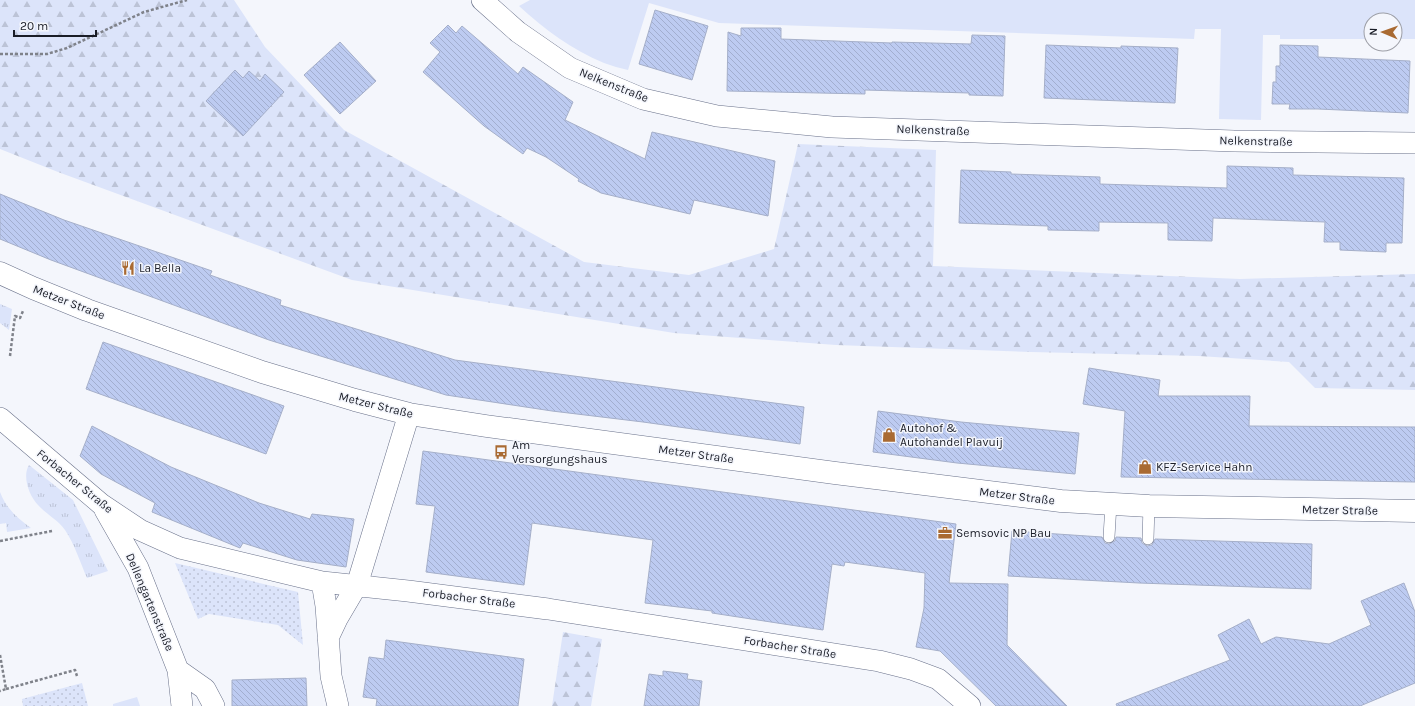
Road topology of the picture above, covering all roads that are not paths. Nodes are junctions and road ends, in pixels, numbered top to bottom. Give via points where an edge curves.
1 (482, 0) edge
2 (1415, 143) edge
3 (0, 273) edge
4 (408, 414) junction
5 (0, 418) edge
6 (101, 504) junction
7 (1111, 504) junction
8 (1149, 506) junction
9 (1415, 511) edge
10 (1109, 537) dead end
11 (1148, 539) dead end
12 (322, 582) junction
13 (357, 585) junction
14 (328, 638) junction
15 (178, 670) junction
16 (182, 706) edge
17 (214, 706) edge
18 (338, 706) edge
19 (970, 706) edge

1 - 2 street, Nelkenstraße via 518,32 570,68 643,99 717,116 832,127 1234,141
3 - 4 main road, Metzer Straße via 87,310 262,372
4 - 7 main road, Metzer Straße via 956,489
4 - 13 street
5 - 6 street, Forbacher Straße
6 - 12 street, Forbacher Straße via 140,530 180,548
6 - 15 street, Dellengartenstraße via 138,568
7 - 8 main road, Metzer Straße
7 - 10 lane
8 - 9 main road, Metzer Straße
8 - 11 lane
12 - 13 street, Forbacher Straße
12 - 14 street
13 - 14 street
13 - 19 street, Forbacher Straße via 548,608 879,661 938,679
14 - 18 street via 331,676
15 - 16 street, Dellengartenstraße
15 - 17 street via 205,689

